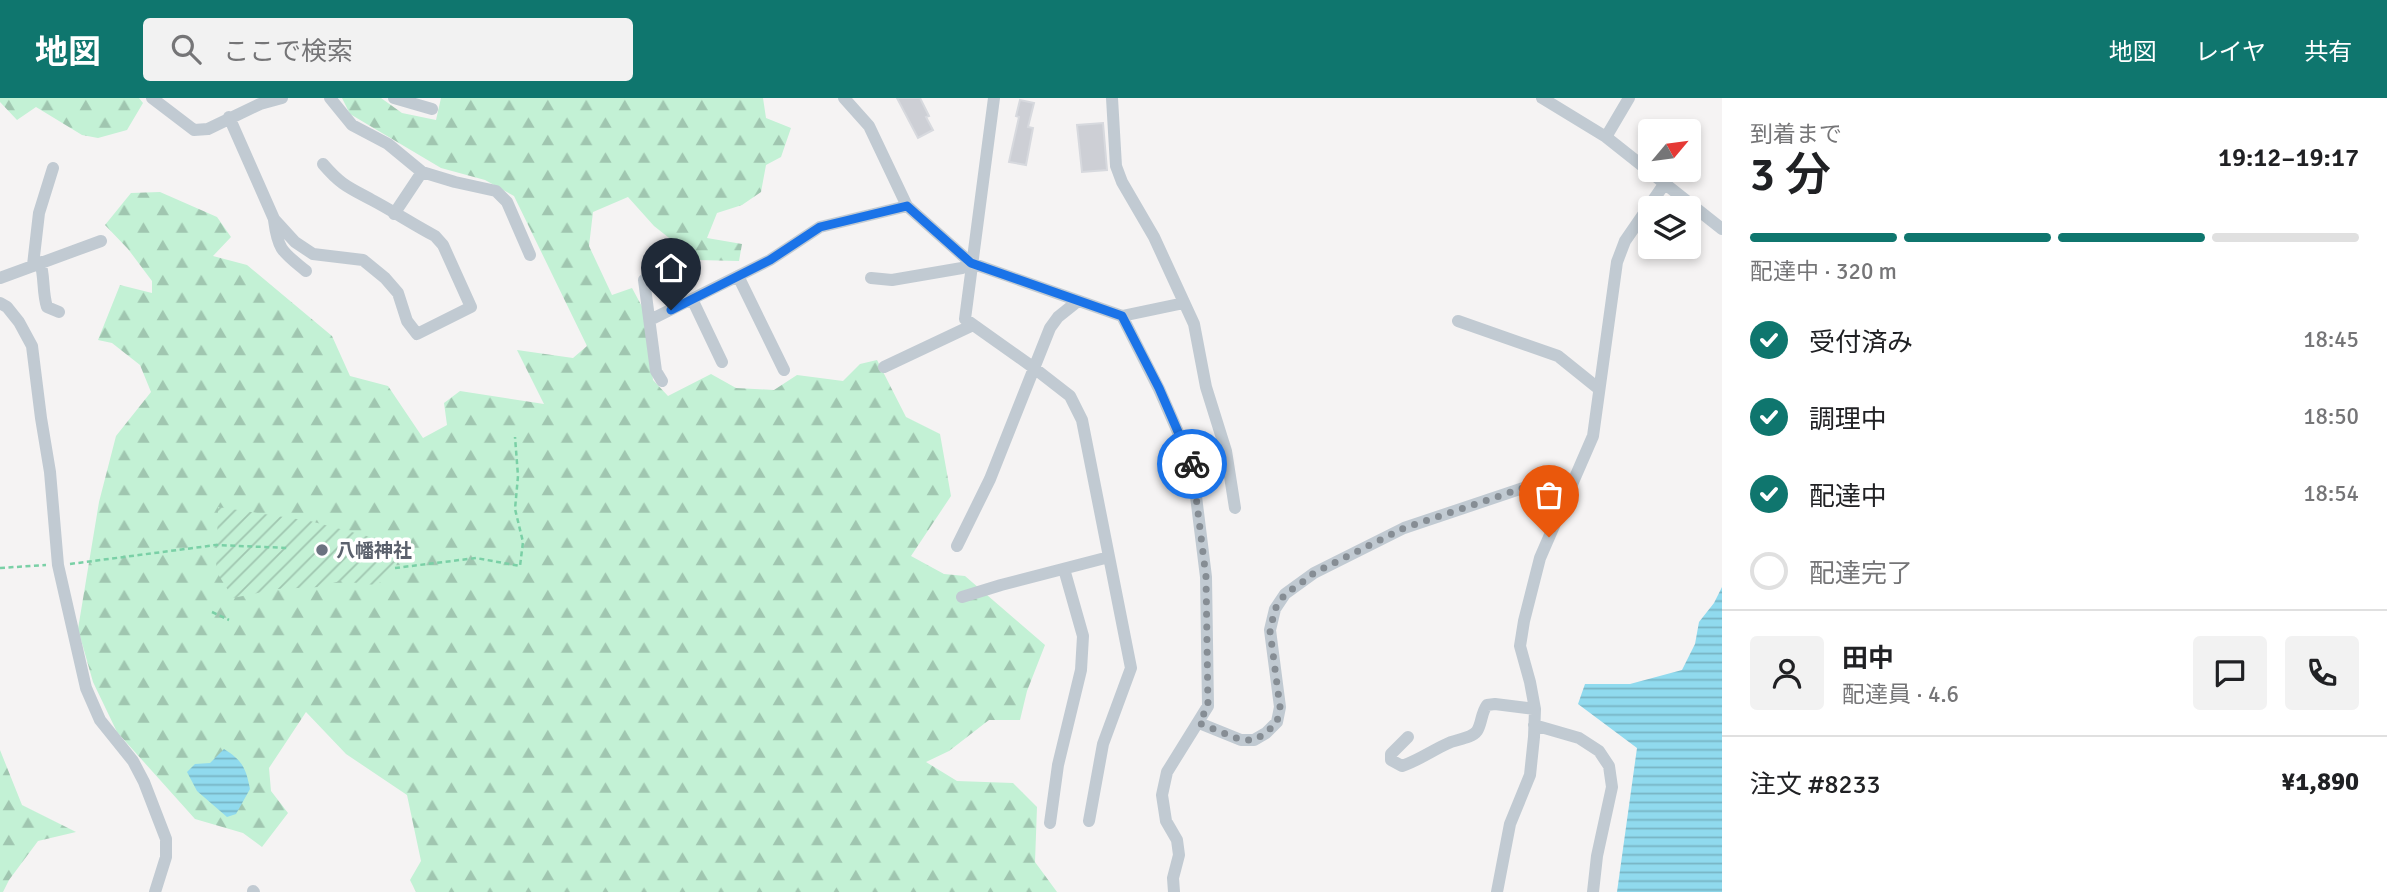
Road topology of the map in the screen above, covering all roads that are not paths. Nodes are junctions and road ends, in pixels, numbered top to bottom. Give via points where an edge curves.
1 (152, 98) edge
2 (282, 98) edge
3 (330, 98) edge
4 (394, 98) edge
5 (844, 98) edge
6 (994, 98) edge
7 (1112, 98) edge
8 (1542, 98) edge
9 (1629, 98) edge
10 (432, 108) dead end
11 (229, 117) junction
12 (1606, 137) junction
13 (323, 164) dead end
14 (53, 168) dead end
15 (422, 172) junction
16 (1665, 183) junction
17 (907, 206) junction
18 (394, 214) junction
19 (274, 219) junction
20 (1722, 229) edge
21 (101, 241) dead end
22 (530, 255) dead end
23 (971, 263) junction
24 (36, 264) junction
25 (306, 271) dead end
26 (738, 276) junction
27 (0, 278) edge
28 (871, 278) dead end
29 (644, 280) dead end
30 (692, 299) junction
31 (1078, 301) junction
32 (0, 303) edge
33 (1184, 303) junction
34 (59, 312) dead end
35 (1122, 316) junction
36 (650, 320) junction
37 (1458, 321) dead end
38 (973, 325) junction
39 (722, 362) dead end
40 (884, 367) dead end
41 (1034, 368) junction
42 (784, 370) dead end
43 (662, 381) dead end
44 (1599, 389) junction
45 (1568, 493) junction
46 (1235, 508) dead end
47 (957, 546) dead end
48 (1109, 557) junction
49 (1064, 569) junction
50 (962, 597) dead end
51 (1535, 709) junction
52 (1199, 723) junction
53 (1534, 724) junction
54 (1408, 737) dead end
55 (1089, 821) dead end
56 (1050, 823) dead end
57 (155, 892) edge
58 (1174, 892) edge
59 (1497, 892) edge
60 (1593, 892) edge

1 - 11 street via 194,130 208,129
2 - 11 street
3 - 15 street via 352,125 388,144
4 - 10 street
5 - 17 street via 869,126
6 - 23 street
7 - 33 street via 1116,166
8 - 12 street
9 - 12 street
11 - 19 street
12 - 16 street
13 - 18 street via 338,181
14 - 24 street via 38,212
15 - 18 street
15 - 22 street via 496,191 507,202
16 - 20 street
16 - 44 street via 1625,241 1617,262
17 - 23 street
17 - 26 street via 820,227
18 - 19 street via 443,245 471,307 417,334 407,321 398,293 363,260 313,254
19 - 25 street via 281,250
21 - 24 street
23 - 28 street via 892,280
23 - 31 street
23 - 38 street via 965,319
24 - 27 street
24 - 34 street via 44,273 47,307
26 - 30 street
26 - 42 street
29 - 36 street
30 - 36 street
30 - 39 street
31 - 35 street
31 - 41 street via 1050,328
32 - 57 street via 19,321 32,346 58,565 86,688 100,720 133,761 166,839 166,857
33 - 35 street
33 - 46 street via 1194,324 1206,387 1226,451
35 - 52 street via 1192,464 1206,577 1208,706
36 - 43 street via 656,371
37 - 44 street via 1558,356
38 - 40 street
38 - 41 street
41 - 47 street via 990,480
41 - 48 street via 1070,397 1082,420
44 - 45 street via 1593,436
45 - 51 street via 1540,558 1520,646
45 - 52 street via 1538,483 1404,528 1314,573 1285,594 1275,609 1270,631 1280,707 1277,722 1254,740 1241,740
48 - 49 street
48 - 55 street via 1131,668 1103,744
49 - 50 street
49 - 56 street via 1083,636 1081,670 1058,765
51 - 53 street
51 - 54 street via 1487,705 1472,735 1402,766 1391,760 1391,754
52 - 58 street via 1167,772 1161,795 1166,821 1177,840
53 - 59 street via 1530,775 1510,824
53 - 60 street via 1578,738 1599,751 1609,766 1612,786

